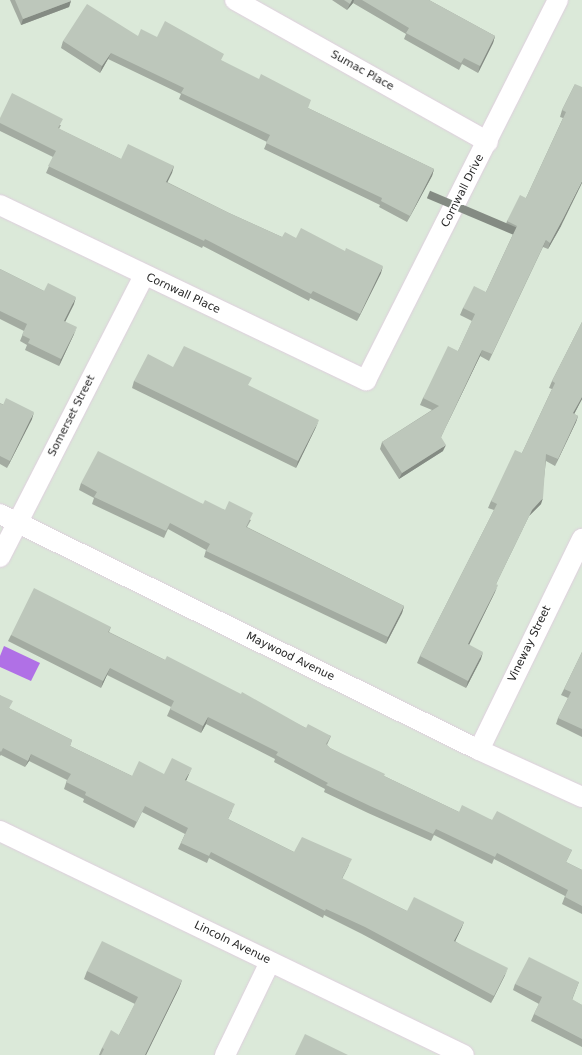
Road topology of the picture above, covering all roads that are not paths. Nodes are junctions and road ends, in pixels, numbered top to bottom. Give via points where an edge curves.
1 (235, 0) edge
2 (558, 0) edge
3 (488, 142) junction
4 (0, 205) edge
5 (144, 276) junction
6 (366, 380) joint
7 (9, 518) edge
8 (582, 539) edge
9 (0, 557) edge
10 (479, 750) junction
11 (582, 797) edge
12 (0, 831) edge
13 (270, 962) junction
14 (225, 1055) edge
15 (464, 1055) edge

1 - 3 street, Sumac Place
2 - 3 street, Cornwall Drive
3 - 6 street, Cornwall Drive
4 - 5 street, Cornwall Place
5 - 6 street, Cornwall Place
5 - 7 street, Somerset Street
7 - 9 street, Somerset Street
7 - 10 street, Maywood Avenue
8 - 10 street, Vineway Street
10 - 11 street, Maywood Avenue
12 - 13 street, Lincoln Avenue
13 - 14 street
13 - 15 street, Lincoln Avenue

